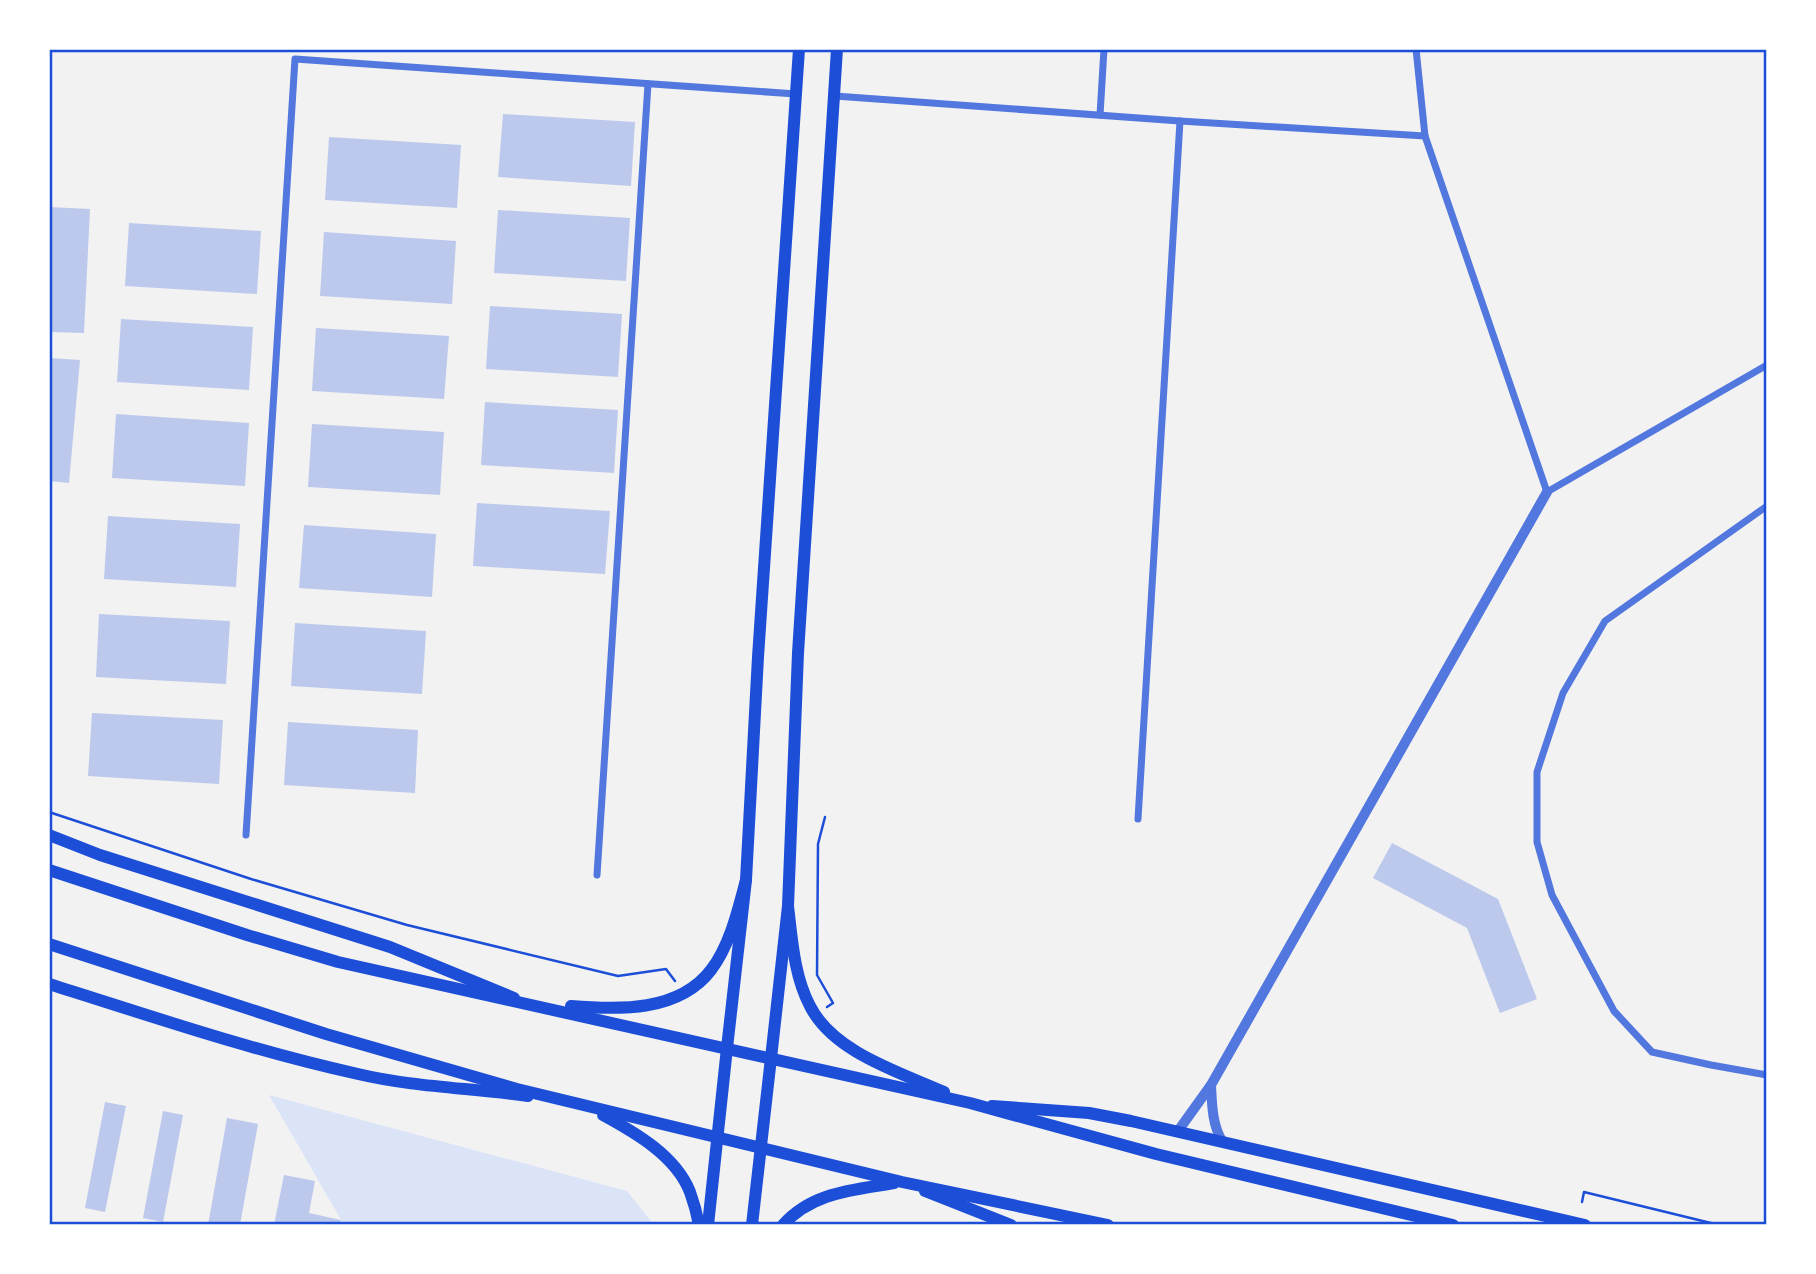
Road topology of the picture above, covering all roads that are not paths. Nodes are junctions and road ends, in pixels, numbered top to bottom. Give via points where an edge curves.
1 (799, 49) edge
2 (837, 49) edge
3 (1104, 49) edge
4 (1416, 49) edge
5 (648, 84) junction
6 (796, 94) junction
7 (835, 96) junction
8 (1100, 115) junction
9 (1180, 121) junction
10 (1425, 136) junction
11 (1767, 365) edge
12 (1547, 492) junction
13 (1767, 506) edge
14 (1138, 819) dead end
15 (49, 835) edge
16 (246, 835) dead end
17 (49, 870) edge
18 (597, 875) dead end
19 (746, 880) junction
20 (788, 906) junction
21 (49, 944) edge
22 (49, 984) edge
23 (528, 1003) junction
24 (727, 1048) junction
25 (771, 1058) junction
26 (1767, 1074) edge
27 (1211, 1085) junction
28 (570, 1102) junction
29 (970, 1103) junction
30 (1178, 1131) junction
31 (718, 1138) junction
32 (1222, 1141) junction
33 (761, 1148) junction
34 (902, 1182) junction
35 (699, 1225) edge
36 (708, 1225) edge
37 (752, 1225) edge
38 (783, 1225) edge
39 (1011, 1225) edge
40 (1108, 1225) edge
41 (1453, 1225) edge
42 (1584, 1225) edge

1 - 6 main road
2 - 7 main road
3 - 8 street
4 - 10 street
5 - 6 street
5 - 16 street via 295,59
5 - 18 street
6 - 19 main road
7 - 8 street
7 - 20 main road via 798,653
8 - 9 street
9 - 10 street
9 - 14 street
10 - 12 street
11 - 12 street
12 - 27 street
13 - 26 street via 1605,621 1563,693 1537,772 1537,842 1552,895 1614,1011 1652,1052
15 - 23 main road via 390,947
17 - 23 main road via 338,962
19 - 23 main road via 713,968 684,994 634,1007
19 - 24 main road
20 - 25 main road
20 - 29 main road via 800,982 823,1026 836,1039 877,1062
21 - 28 main road via 392,1055
22 - 28 main road via 215,1037 358,1074
23 - 24 main road
24 - 25 main road
24 - 31 main road
25 - 29 main road
25 - 33 main road
27 - 30 street
27 - 32 street via 1214,1120
28 - 31 main road
28 - 35 main road via 630,1130 667,1158 690,1192
29 - 30 main road via 1089,1113
29 - 41 main road via 1156,1154
30 - 32 main road
31 - 33 main road
31 - 36 main road
32 - 42 main road
33 - 34 main road
33 - 37 main road
34 - 38 main road via 817,1199
34 - 39 main road
34 - 40 main road

